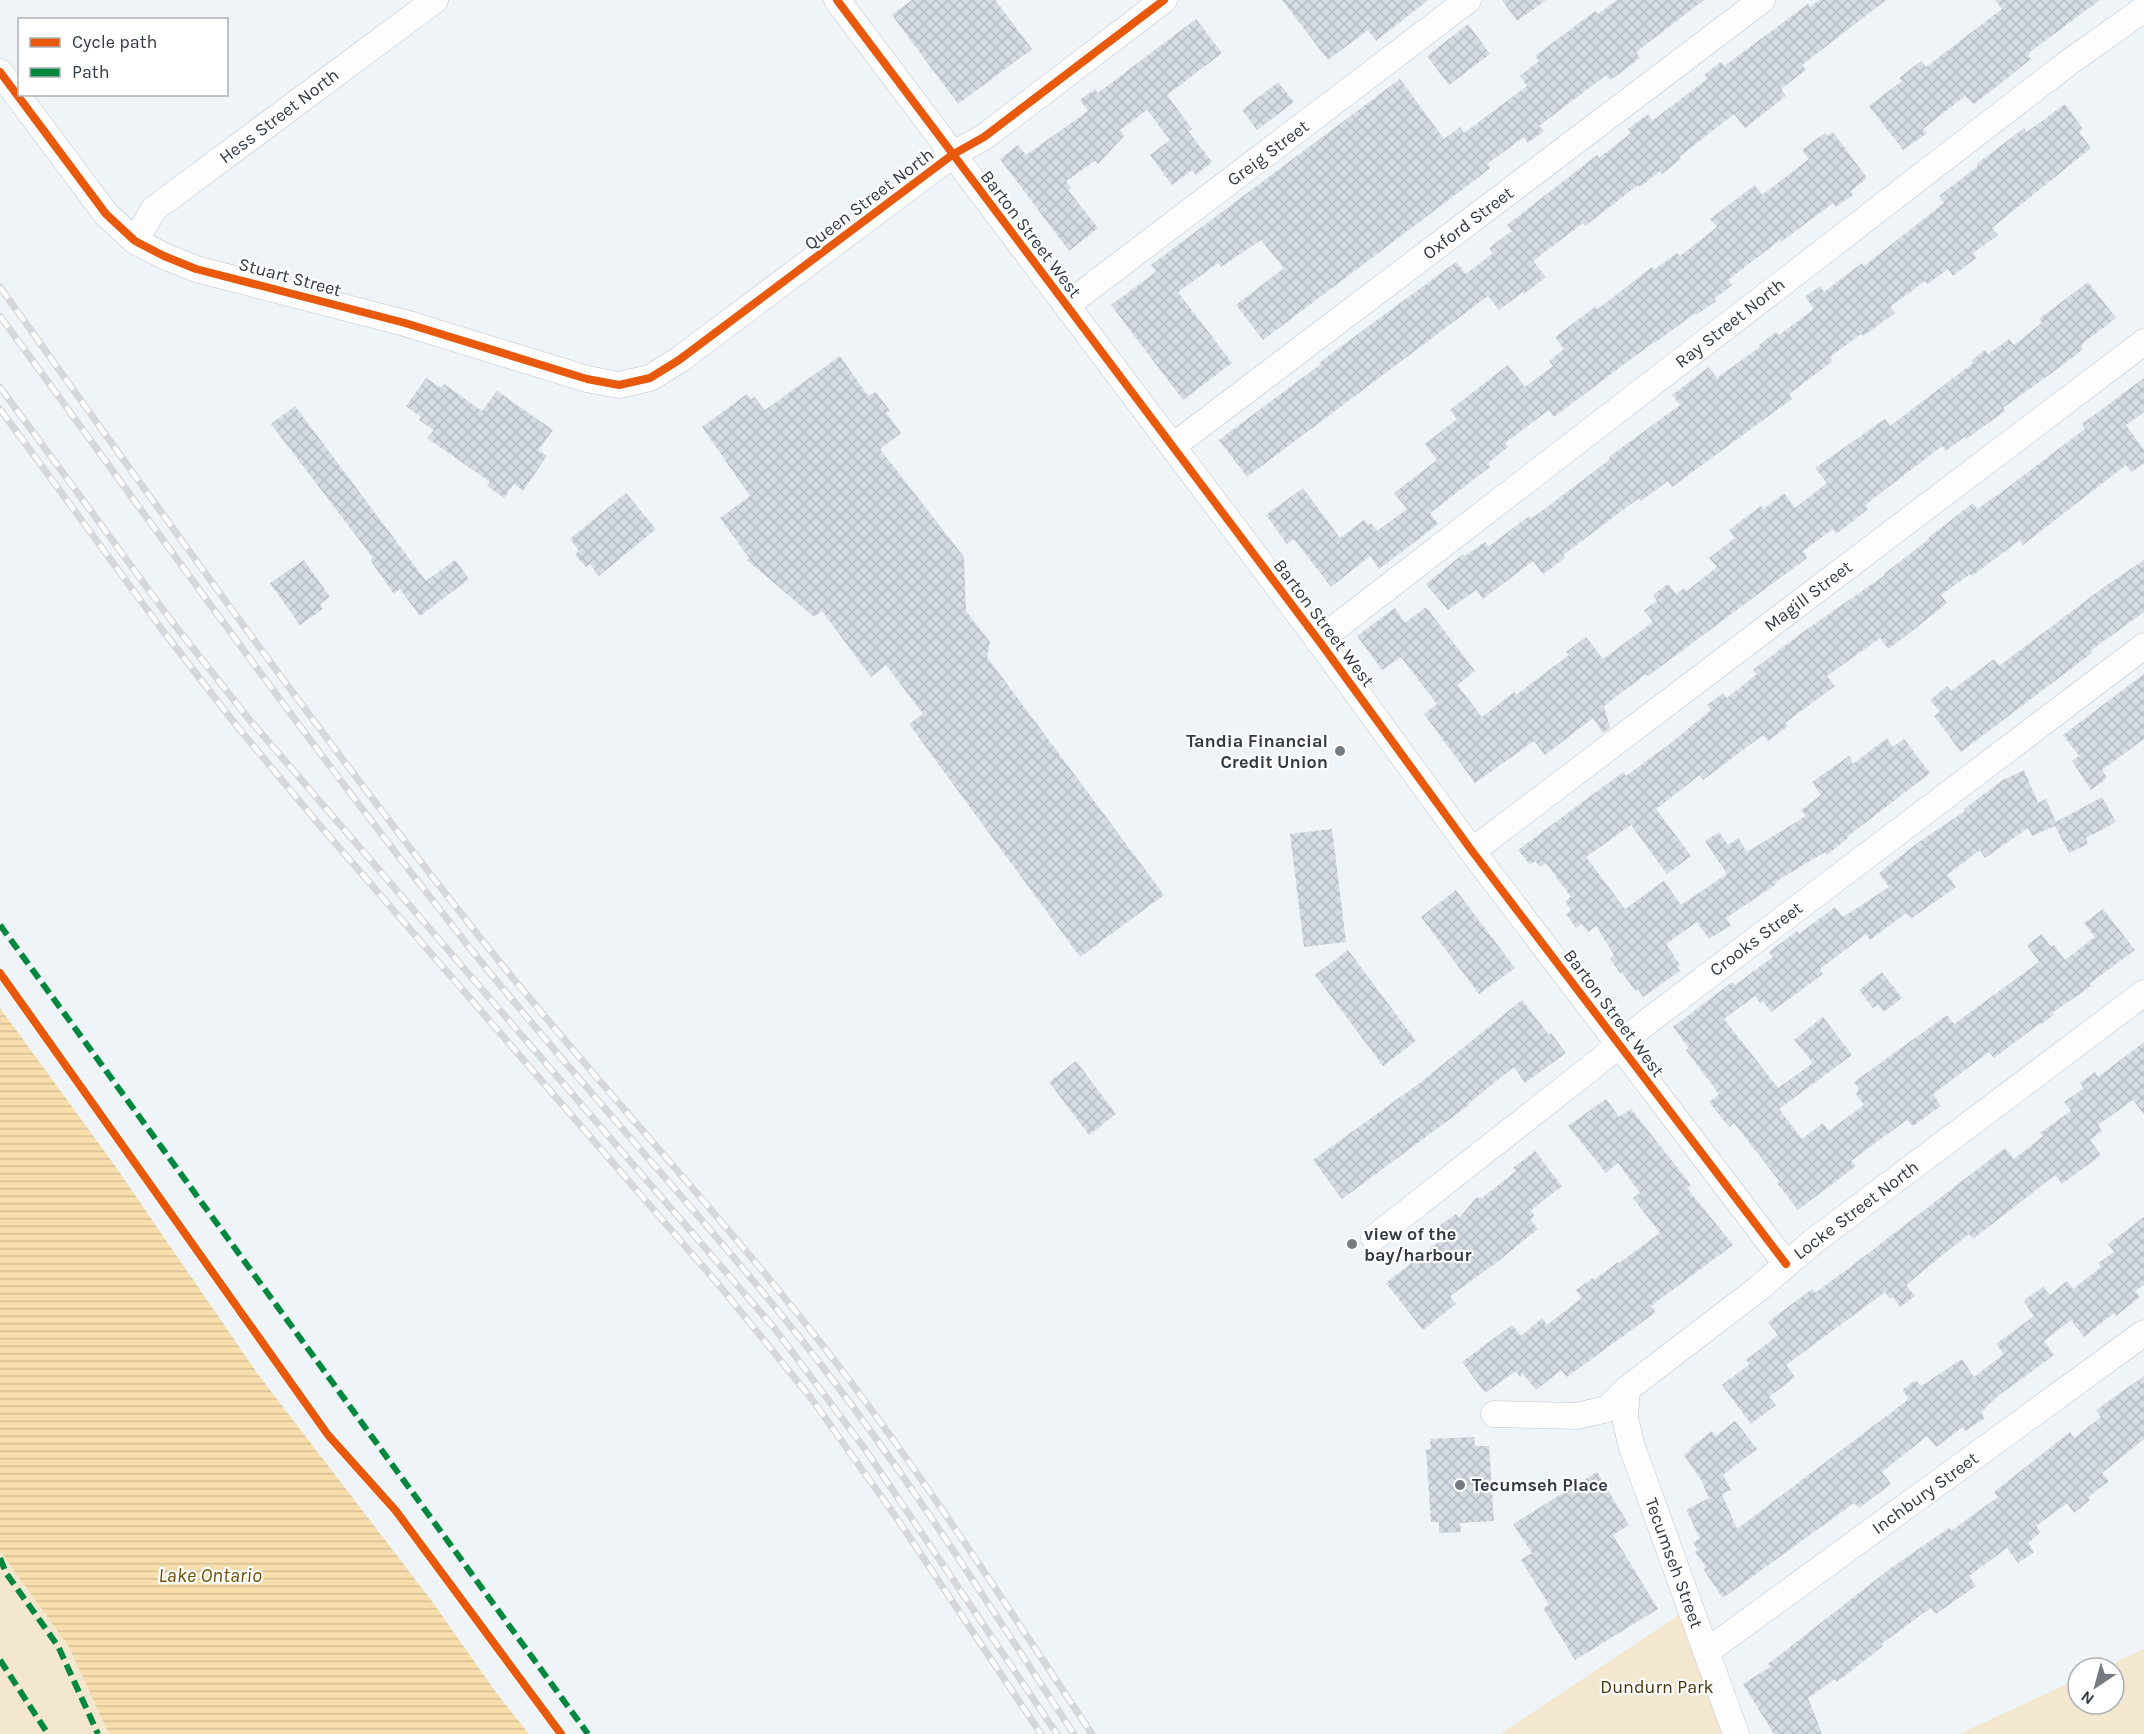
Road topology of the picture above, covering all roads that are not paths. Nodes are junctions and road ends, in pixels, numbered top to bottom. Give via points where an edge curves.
1 (435, 0) edge
2 (837, 0) edge
3 (1164, 0) edge
4 (1468, 0) edge
5 (1762, 0) edge
6 (2144, 9) edge
7 (0, 72) edge
8 (952, 155) junction
9 (135, 241) junction
10 (1067, 305) junction
11 (2144, 342) edge
12 (650, 378) joint
13 (1173, 446) junction
14 (1318, 640) junction
15 (2144, 646) edge
16 (1472, 850) junction
17 (2144, 993) edge
18 (1619, 1044) junction
19 (1374, 1238) dead end
20 (1786, 1264) junction
21 (2144, 1334) edge
22 (1627, 1389) junction
23 (1494, 1414) dead end
24 (1706, 1652) junction
25 (1736, 1734) edge

1 - 9 street, Hess Street North via 154,209
2 - 8 street, Barton Street West
3 - 8 street, Queen Street North via 984,137
4 - 10 street, Greig Street
5 - 13 street, Oxford Street
6 - 14 street, Ray Street North via 2068,63
7 - 9 street, Stuart Street via 100,207
8 - 10 street, Barton Street West
8 - 12 street, Queen Street North via 680,360
9 - 12 street, Stuart Street via 196,268 405,323 587,379 619,385
10 - 13 street, Barton Street West
11 - 16 street, Magill Street
13 - 14 street, Barton Street West
14 - 16 street, Barton Street West
15 - 18 street, Crooks Street
16 - 18 street, Barton Street West
17 - 20 street, Locke Street North
18 - 19 street, Crooks Street
18 - 20 street, Barton Street West
20 - 22 street, Locke Street North
21 - 24 street, Inchbury Street
22 - 23 street, Locke Street North via 1607,1409 1576,1416
22 - 24 street, Tecumseh Street via 1625,1417 1631,1444
24 - 25 street, Tecumseh Street

